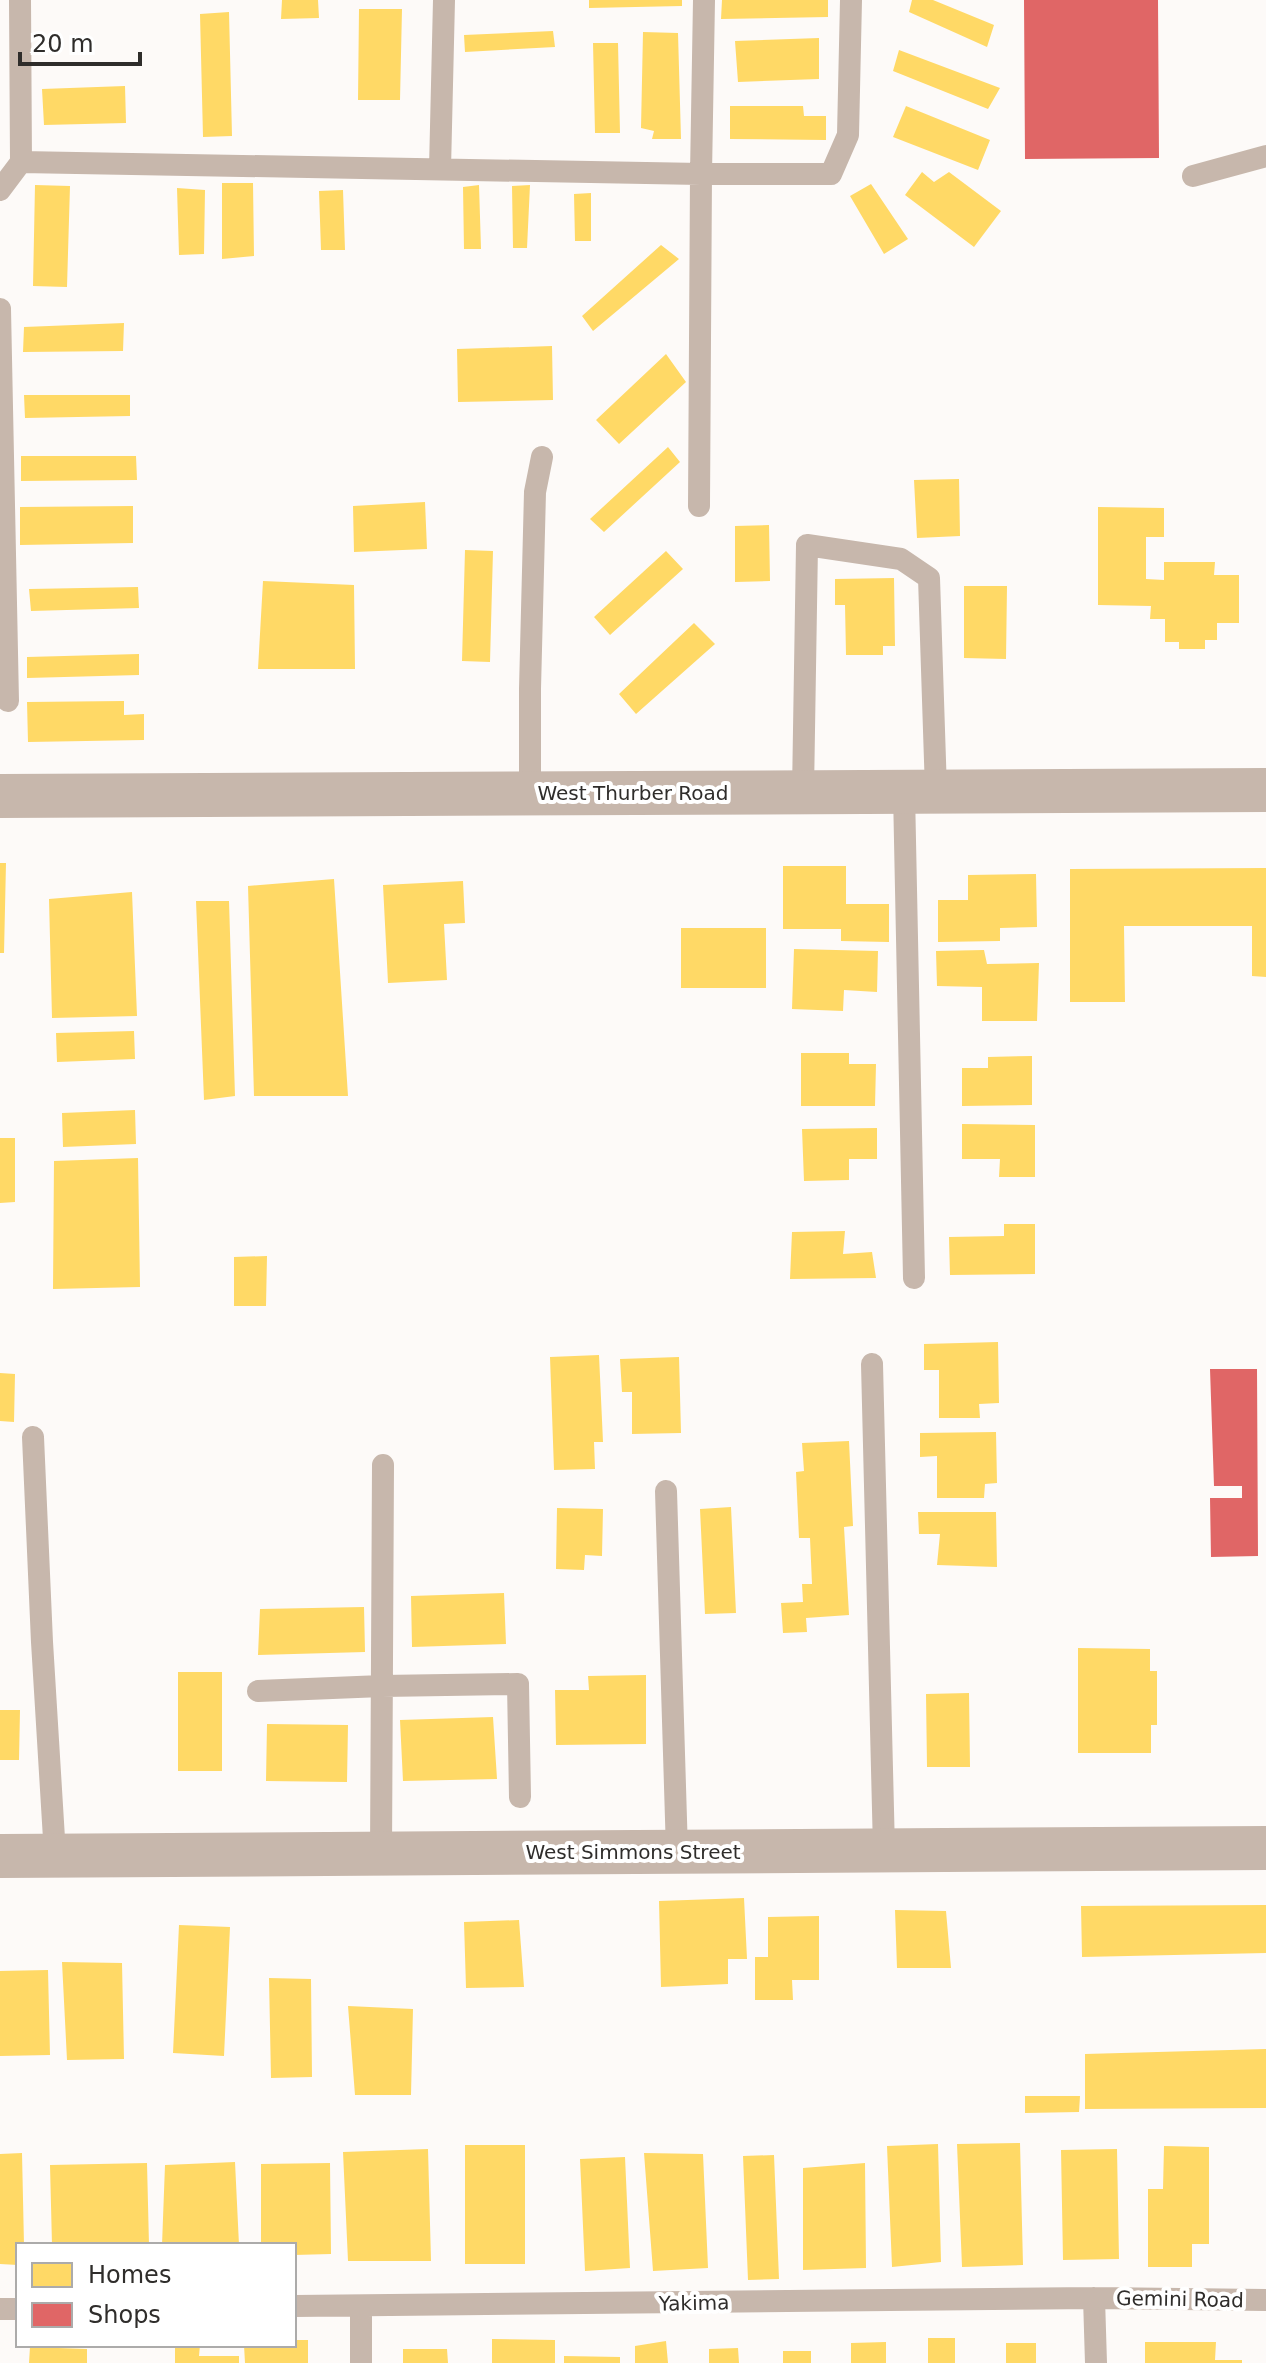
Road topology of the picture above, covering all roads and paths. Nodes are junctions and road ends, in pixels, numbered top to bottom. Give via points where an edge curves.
1 (20, 0) edge
2 (444, 0) edge
3 (704, 0) edge
4 (851, 0) edge
5 (1266, 156) edge
6 (21, 162) junction
7 (440, 169) junction
8 (701, 174) junction
9 (1193, 176) dead end
10 (0, 190) edge
11 (0, 309) edge
12 (542, 457) dead end
13 (699, 506) dead end
14 (8, 701) dead end
15 (1266, 790) edge
16 (803, 792) junction
17 (920, 792) junction
18 (530, 794) junction
19 (0, 796) edge
20 (914, 1278) dead end
21 (872, 1364) dead end
22 (33, 1437) dead end
23 (383, 1465) dead end
24 (666, 1491) dead end
25 (382, 1686) junction
26 (258, 1691) dead end
27 (520, 1797) dead end
28 (1266, 1848) edge
29 (884, 1850) junction
30 (677, 1852) junction
31 (381, 1854) junction
32 (55, 1855) junction
33 (0, 1856) edge
34 (1094, 2298) junction
35 (1266, 2300) edge
36 (296, 2306) edge
37 (361, 2306) junction
38 (361, 2363) edge
39 (1096, 2363) edge

1 - 6 lane
2 - 7 lane
3 - 8 lane
4 - 8 lane via 848,135 831,174
5 - 9 lane
6 - 7 lane
6 - 10 lane
7 - 8 lane
8 - 13 lane
11 - 14 lane
12 - 18 lane via 535,492
15 - 17 street, West Thurber Road
16 - 17 street, West Thurber Road
16 - 17 lane via 807,545 901,559 929,578
16 - 18 street, West Thurber Road
17 - 20 lane
18 - 19 street, West Thurber Road
21 - 29 lane
22 - 32 lane
23 - 25 lane
24 - 30 lane
25 - 26 lane
25 - 27 lane via 518,1684
25 - 31 lane
28 - 29 street, West Simmons Street
29 - 30 street, West Simmons Street
30 - 31 street, West Simmons Street
31 - 32 street, West Simmons Street
32 - 33 street, West Simmons Street
34 - 35 lane, Gemini Road
34 - 37 lane, Yakima
34 - 39 lane
36 - 37 lane, Yakima
37 - 38 lane

